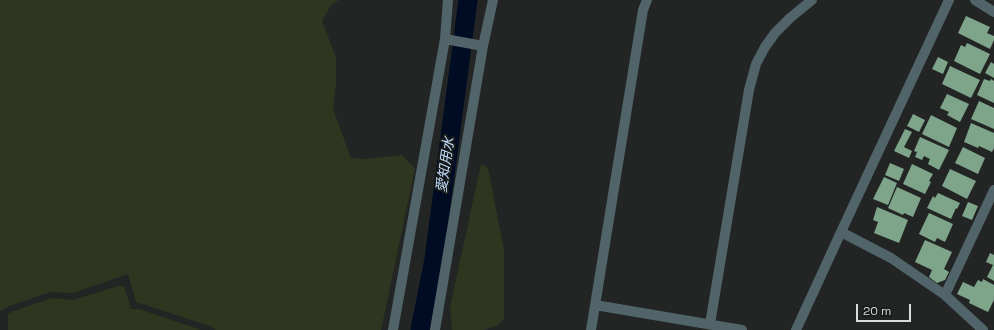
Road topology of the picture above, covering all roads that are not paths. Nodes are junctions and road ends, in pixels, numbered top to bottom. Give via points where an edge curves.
1 (448, 0) edge
2 (493, 0) edge
3 (647, 0) edge
4 (812, 0) edge
5 (949, 0) edge
6 (975, 0) edge
7 (994, 12) edge
8 (447, 39) junction
9 (481, 45) junction
10 (994, 190) edge
11 (840, 232) junction
12 (945, 295) junction
13 (595, 305) junction
14 (710, 324) junction
15 (392, 330) edge
16 (435, 330) edge
17 (591, 330) edge
18 (742, 330) edge
19 (796, 330) edge
20 (982, 330) edge

1 - 8 street
2 - 9 street
3 - 13 street
4 - 14 street via 775,33 756,64 749,90
5 - 11 street
6 - 7 street
8 - 9 street
8 - 15 street
9 - 16 street
10 - 12 street
11 - 12 street via 891,258
11 - 19 street
12 - 20 street
13 - 14 street
13 - 17 street
14 - 18 street

